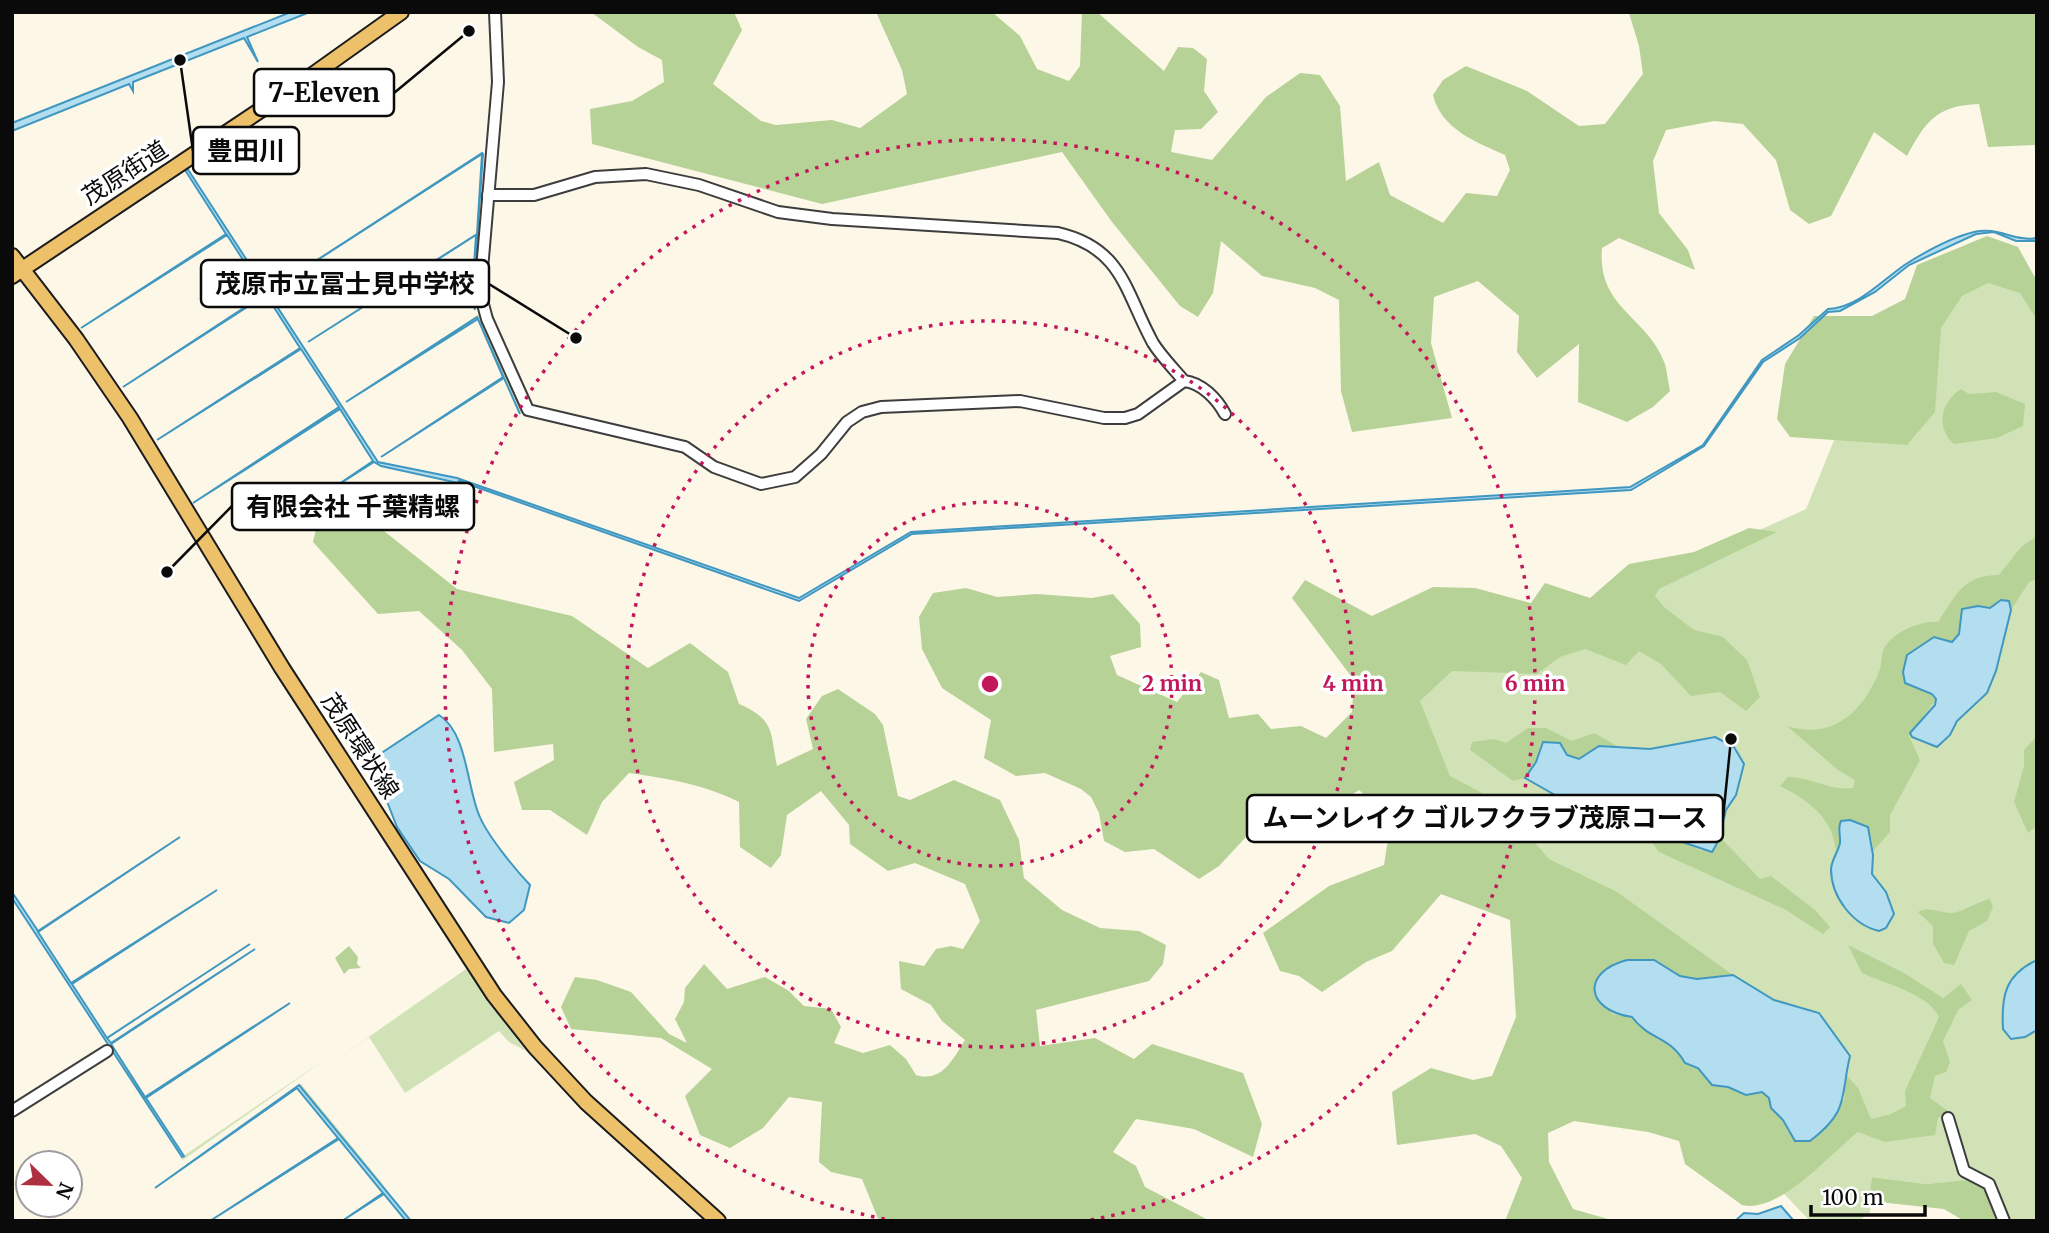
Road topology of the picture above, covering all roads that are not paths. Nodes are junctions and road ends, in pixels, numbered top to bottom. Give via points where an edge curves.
1 (401, 12) edge
2 (495, 12) edge
3 (488, 195) junction
4 (12, 256) edge
5 (17, 273) edge
6 (1184, 381) junction
7 (1225, 414) dead end
8 (107, 1051) dead end
9 (12, 1111) edge
10 (1948, 1118) dead end
11 (718, 1221) edge
12 (2004, 1221) edge

1 - 5 main road, 茂原街道
2 - 3 street via 498,82
3 - 6 street via 534,195 595,177 646,174 699,185 778,212 1078,238 1101,252 1121,274 1154,344
3 - 6 street via 481,274 483,309 528,410 684,447 743,480 761,484 795,477 847,422 881,407 1020,401 1125,418 1138,414
4 - 5 main road, 茂原環状線
5 - 11 main road, 茂原環状線 via 76,339 130,418 282,668 499,1002 586,1102
6 - 7 street via 1203,388
8 - 9 street
10 - 12 street via 1964,1171 1989,1184

